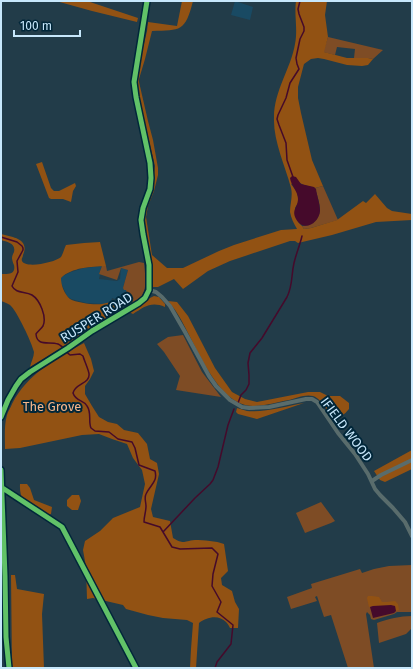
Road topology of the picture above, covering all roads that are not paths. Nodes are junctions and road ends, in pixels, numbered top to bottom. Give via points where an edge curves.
1 (147, 1) edge
2 (150, 290) junction
3 (127, 310) joint
4 (1, 417) edge
5 (412, 460) edge
6 (1, 470) edge
7 (372, 481) junction
8 (412, 536) edge
9 (9, 668) edge

1 - 2 street, RUSPER ROAD via 134,82 151,173 141,220 149,265
2 - 3 street, RUSPER ROAD via 145,298
2 - 7 street, IFIELD WOOD via 156,292 170,306 208,376 230,400 249,408 312,399 317,402
3 - 4 street, RUSPER ROAD via 34,369 20,381
5 - 7 street
6 - 9 street
7 - 8 street, IFIELD WOOD via 375,489 405,522

